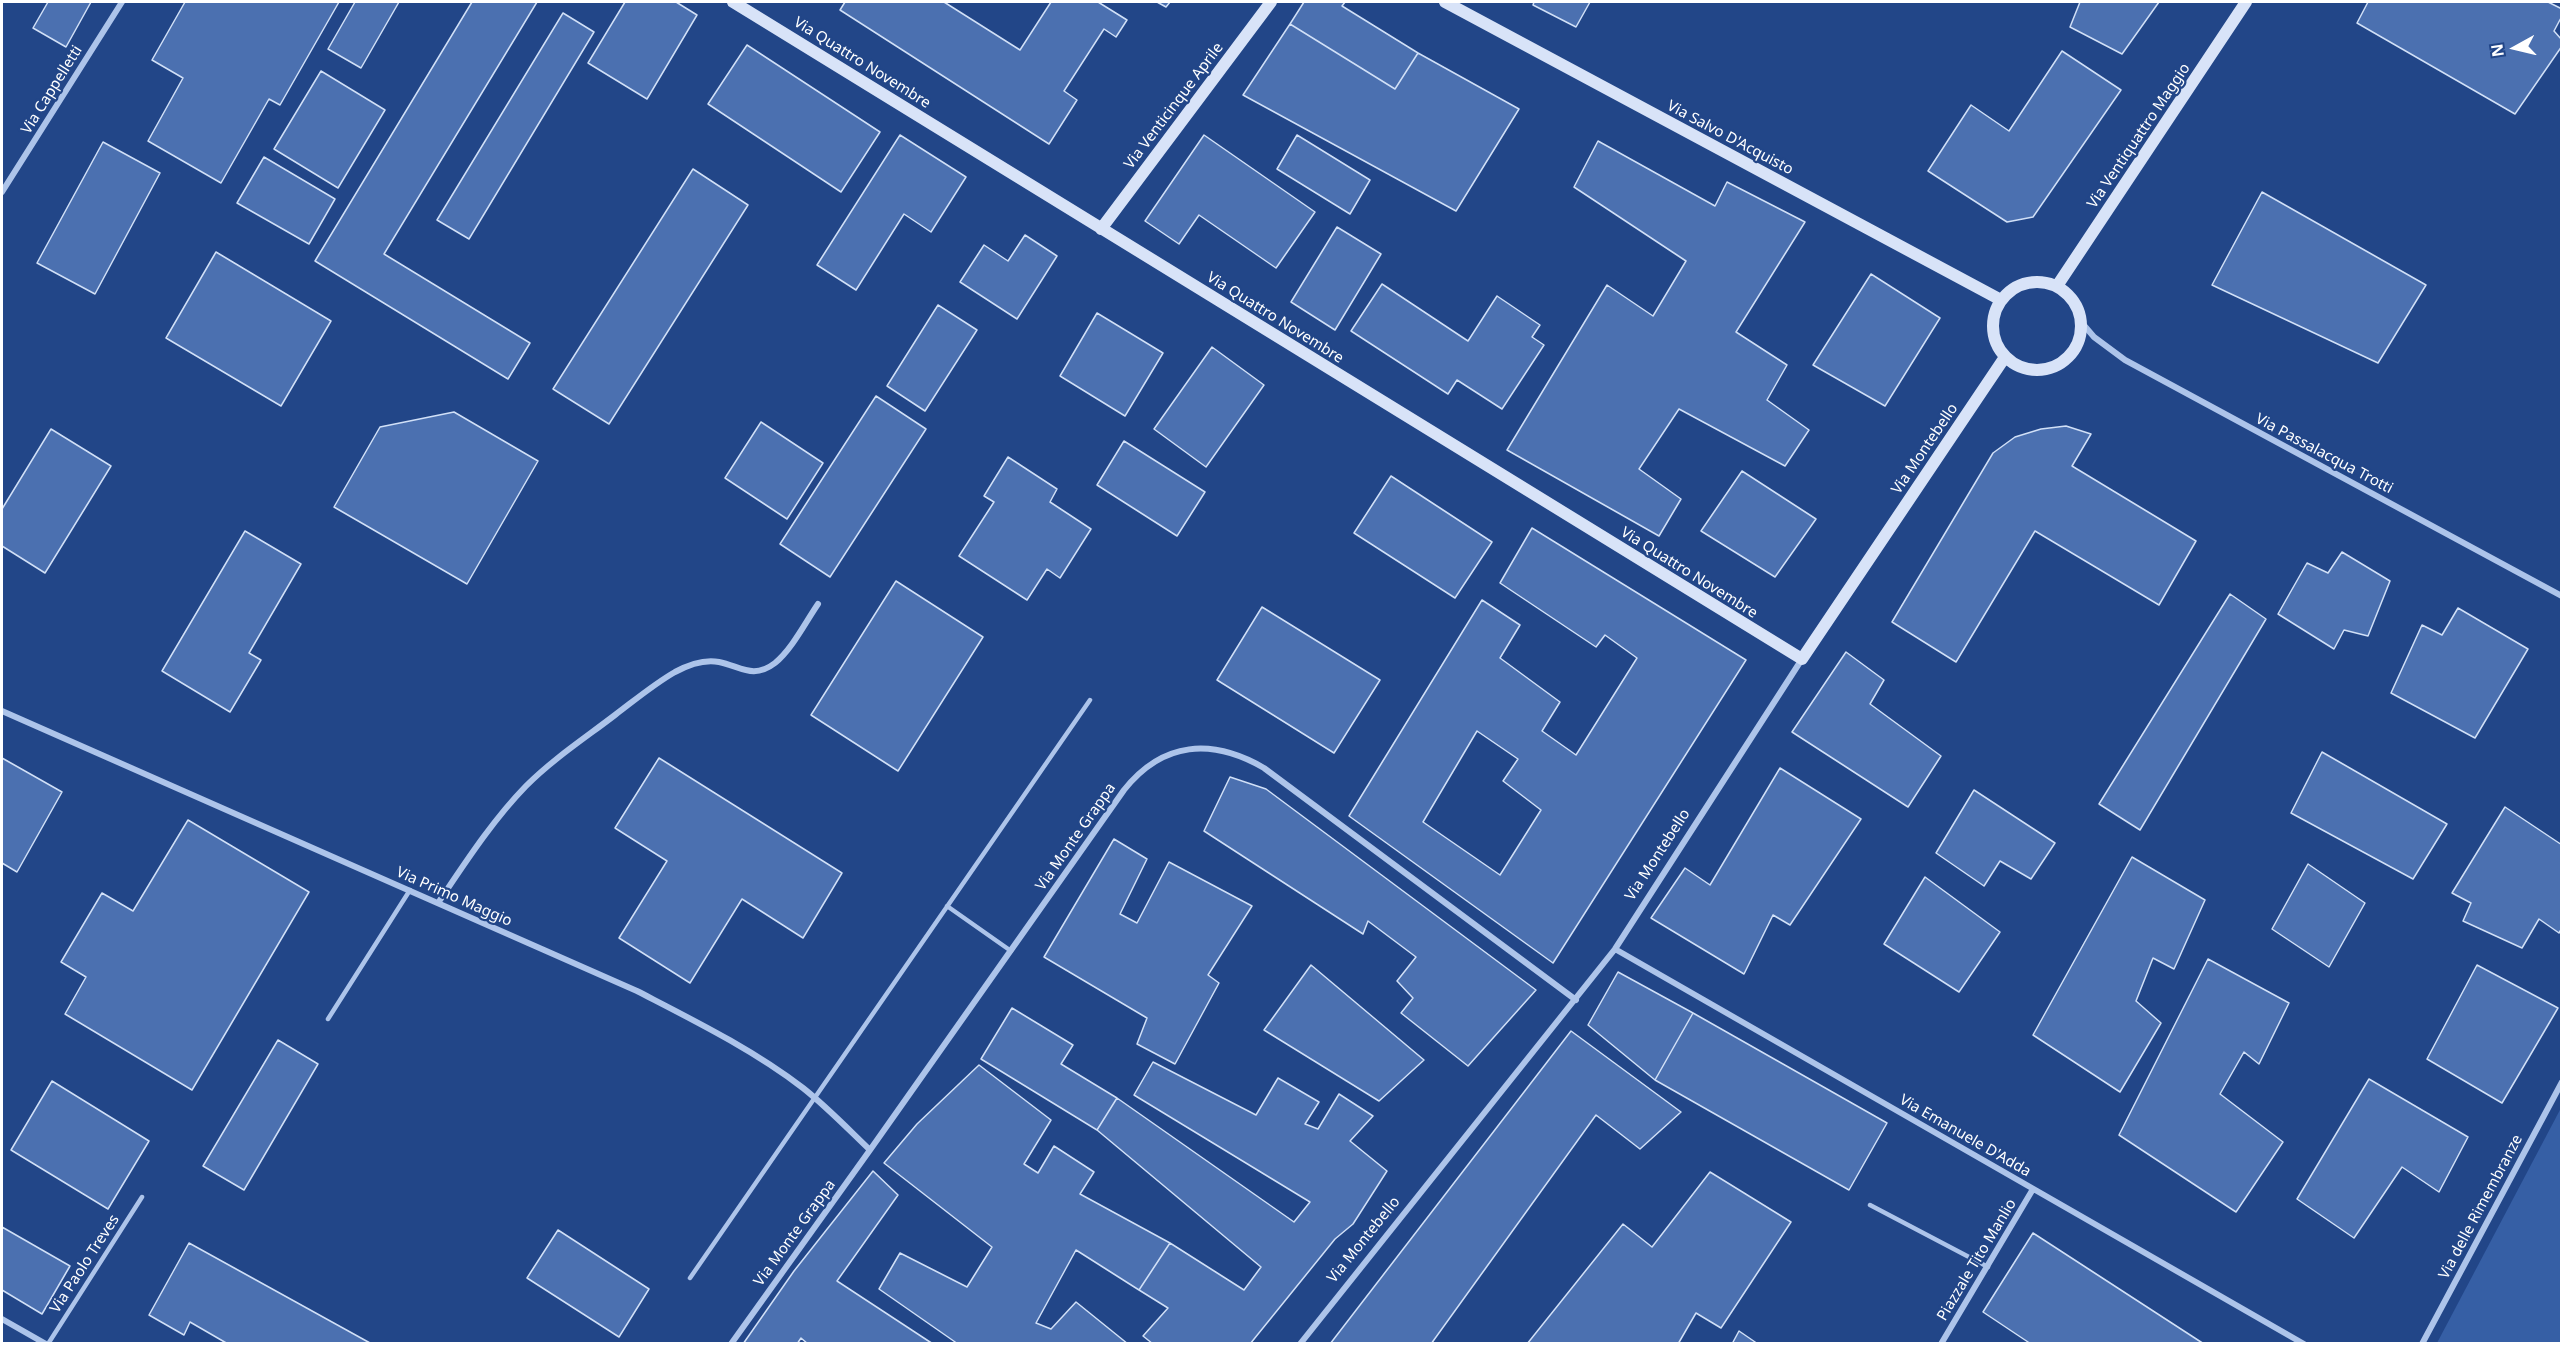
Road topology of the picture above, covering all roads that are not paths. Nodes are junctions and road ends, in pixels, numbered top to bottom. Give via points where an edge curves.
1 (122, 2) edge
2 (733, 2) edge
3 (1271, 2) edge
4 (1445, 2) edge
5 (2246, 2) edge
6 (2, 192) edge
7 (1101, 229) junction
8 (2057, 286) junction
9 (2001, 300) junction
10 (2082, 323) junction
11 (2005, 357) junction
12 (2562, 596) edge
13 (818, 604) dead end
14 (1802, 659) junction
15 (1090, 700) dead end
16 (2, 711) edge
17 (410, 890) junction
18 (438, 903) junction
19 (947, 906) junction
20 (1615, 949) junction
21 (1011, 951) junction
22 (1576, 1000) junction
23 (328, 1019) dead end
24 (2562, 1082) edge
25 (814, 1097) junction
26 (870, 1150) junction
27 (2033, 1189) junction
28 (142, 1197) dead end
29 (1870, 1205) dead end
30 (1988, 1267) junction
31 (690, 1278) dead end
32 (2, 1319) edge
33 (47, 1344) edge
34 (730, 1344) edge
35 (1300, 1344) edge
36 (1941, 1344) edge
37 (2304, 1344) edge
38 (2422, 1344) edge

1 - 6 street, Via Cappelletti
2 - 7 street, Via Quattro Novembre
3 - 7 street, Via Venticinque Aprile
4 - 9 street, Via Salvo D'Acquisto
5 - 8 street, Via Ventiquattro Maggio
7 - 14 street, Via Quattro Novembre
8 - 9 street via 2027,283 2012,289
8 - 10 street via 2078,308
9 - 11 street via 1994,314 1993,329 1996,344
10 - 11 street via 2074,351 2050,369 2034,371
10 - 12 street, Via Passalacqua Trotti via 2125,360
11 - 14 street, Via Montebello
13 - 18 street via 781,657 769,667 744,672 708,661 677,671 561,756 527,785 503,813
14 - 20 street, Via Montebello
15 - 19 lane
16 - 17 street, Via Primo Maggio
17 - 18 street, Via Primo Maggio
17 - 23 lane
18 - 25 street, Via Primo Maggio via 671,1009 738,1046
19 - 21 lane
19 - 25 lane
20 - 22 street, Via Montebello
20 - 27 street, Via Emanuele D'Adda
21 - 22 street, Via Monte Grappa via 1132,780 1159,758 1202,747 1236,753 1264,768
21 - 26 street, Via Monte Grappa
22 - 35 street, Via Montebello
24 - 38 street, Via delle Rimembranze
25 - 26 street, Via Primo Maggio
25 - 31 lane
26 - 34 street, Via Monte Grappa
27 - 30 street, Piazzale Tito Manlio
27 - 37 street, Via Emanuele D'Adda
28 - 33 lane, Via Paolo Treves
29 - 30 lane
30 - 36 street, Piazzale Tito Manlio
32 - 33 street, Via Paolo Treves

